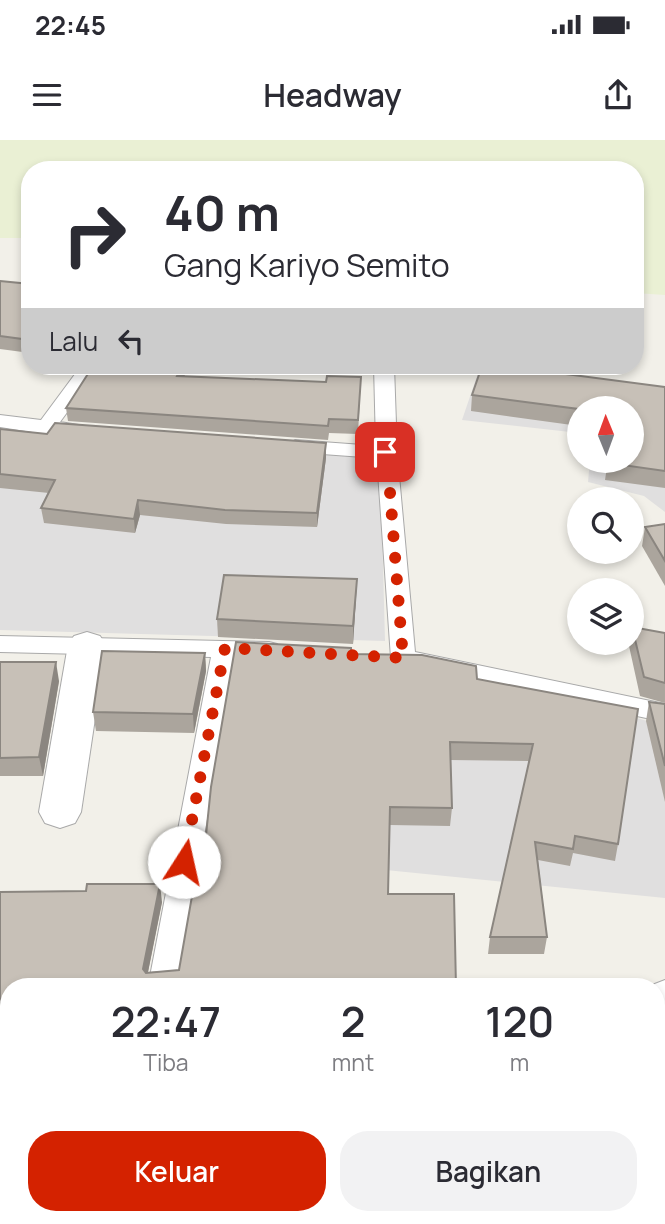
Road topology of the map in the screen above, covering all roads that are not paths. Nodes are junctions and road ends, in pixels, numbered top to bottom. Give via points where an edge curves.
1 (84, 375) edge
2 (384, 375) edge
3 (0, 421) edge
4 (45, 428) junction
5 (113, 433) edge
6 (274, 444) edge
7 (387, 453) junction
8 (0, 644) edge
9 (87, 645) junction
10 (225, 648) junction
11 (293, 652) edge
12 (375, 656) edge
13 (403, 658) junction
14 (665, 713) edge
15 (60, 812) dead end
16 (165, 978) edge

1 - 4 lane
2 - 7 lane
3 - 4 lane
4 - 5 lane
6 - 7 lane
7 - 13 lane
8 - 9 lane
9 - 10 lane
9 - 15 street
10 - 11 lane
10 - 16 lane
12 - 13 lane
13 - 14 lane

